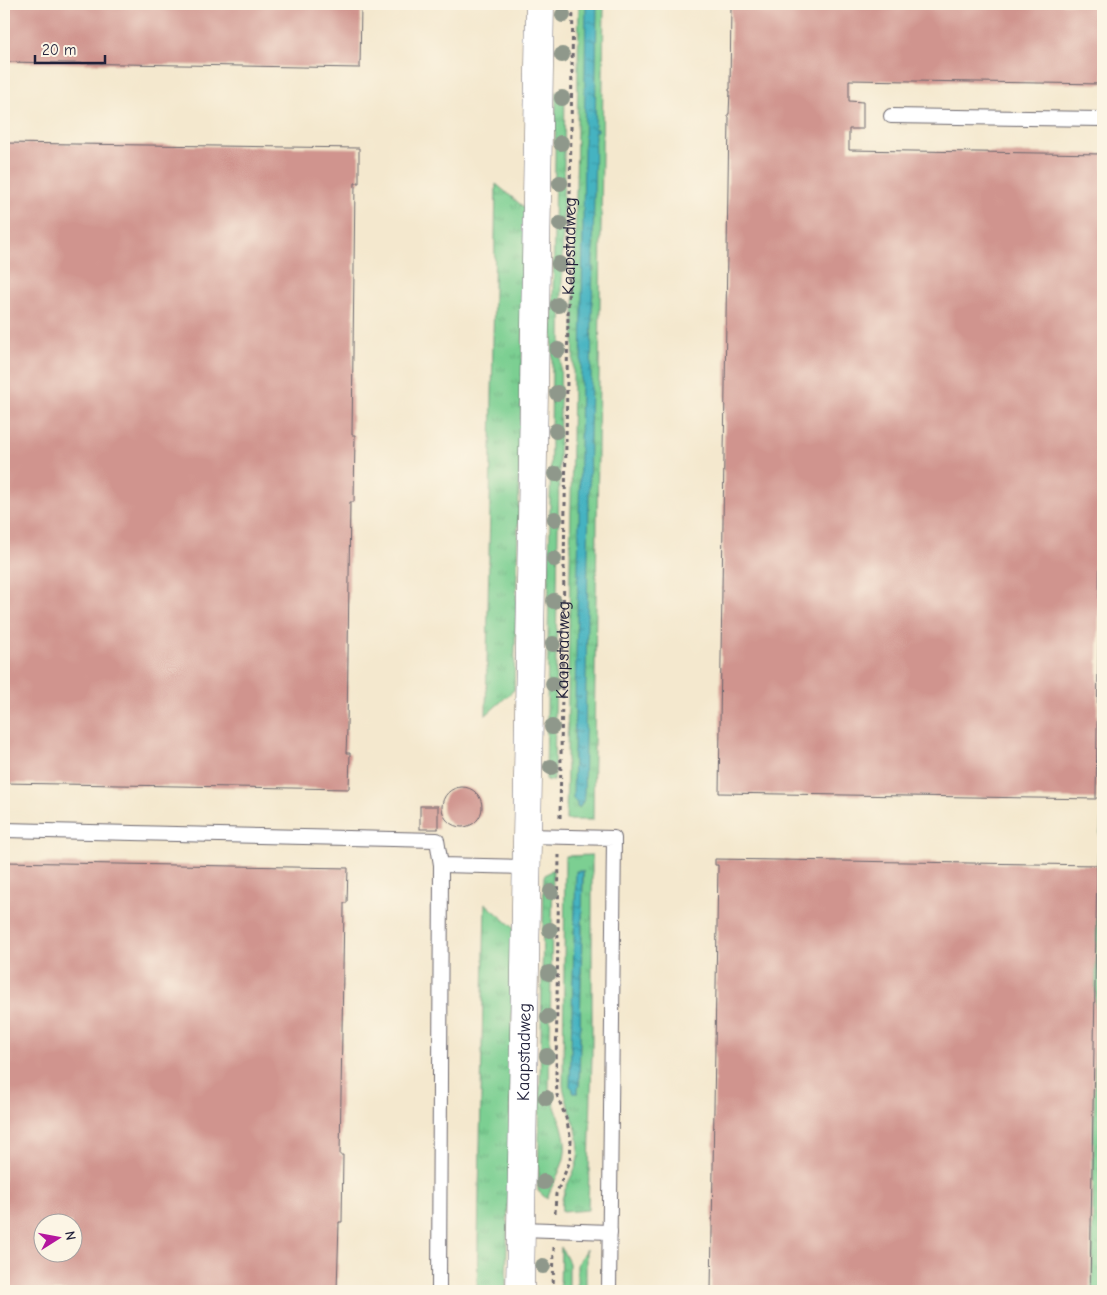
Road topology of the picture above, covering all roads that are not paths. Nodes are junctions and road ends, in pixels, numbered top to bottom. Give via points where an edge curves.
1 (540, 4) edge
2 (891, 116) dead end
3 (1103, 119) edge
4 (4, 830) edge
5 (527, 836) junction
6 (441, 865) junction
7 (527, 866) junction
8 (521, 1229) junction
9 (610, 1232) junction
10 (439, 1291) edge
11 (520, 1291) edge
12 (609, 1291) edge

1 - 5 street, Kaapstadweg
2 - 3 lane
4 - 6 lane via 438,840
5 - 7 street, Kaapstadweg
5 - 9 lane via 614,838
6 - 7 lane
6 - 10 lane
7 - 8 street, Kaapstadweg
8 - 9 lane
8 - 11 street, Kaapstadweg
9 - 12 lane

